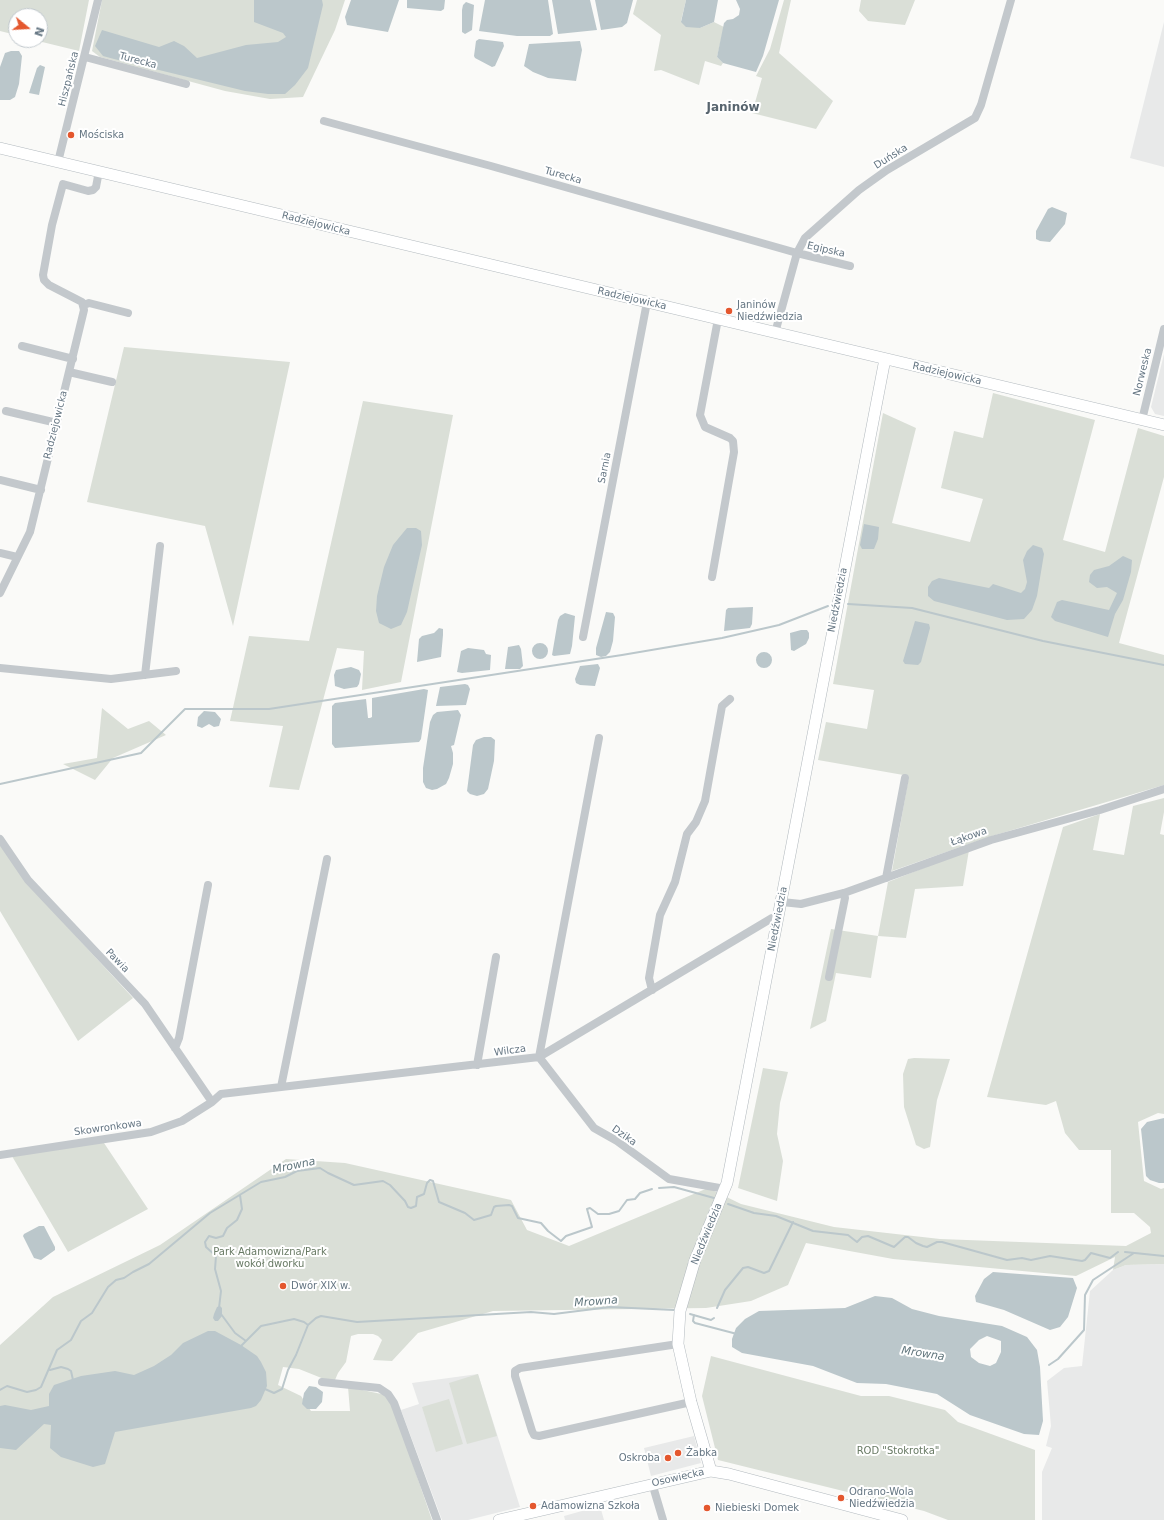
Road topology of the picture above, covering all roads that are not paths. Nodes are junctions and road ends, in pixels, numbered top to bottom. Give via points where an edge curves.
1 (98, 0) edge
2 (1011, 0) edge
3 (85, 58) junction
4 (186, 84) dead end
5 (324, 121) dead end
6 (0, 148) edge
7 (58, 162) junction
8 (99, 172) junction
9 (797, 253) junction
10 (850, 266) dead end
11 (646, 302) junction
12 (84, 305) junction
13 (128, 313) dead end
14 (718, 319) junction
15 (1164, 329) edge
16 (775, 333) junction
17 (22, 346) dead end
18 (73, 358) junction
19 (885, 359) junction
20 (69, 372) junction
21 (112, 382) dead end
22 (6, 411) dead end
23 (1142, 420) junction
24 (57, 423) junction
25 (1164, 425) edge
26 (0, 480) edge
27 (41, 490) junction
28 (160, 546) dead end
29 (0, 553) edge
30 (18, 557) junction
31 (712, 577) dead end
32 (0, 593) edge
33 (583, 637) dead end
34 (0, 668) edge
35 (176, 671) dead end
36 (144, 675) junction
37 (730, 699) dead end
38 (599, 738) dead end
39 (905, 778) dead end
40 (1164, 790) edge
41 (0, 839) edge
42 (327, 859) dead end
43 (886, 878) junction
44 (208, 885) dead end
45 (844, 893) junction
46 (782, 902) junction
47 (778, 919) junction
48 (496, 957) dead end
49 (829, 977) dead end
50 (652, 990) junction
51 (175, 1048) junction
52 (539, 1057) junction
53 (477, 1065) junction
54 (280, 1087) junction
55 (212, 1102) junction
56 (0, 1155) edge
57 (725, 1189) junction
58 (678, 1344) junction
59 (322, 1382) dead end
60 (691, 1402) junction
61 (710, 1471) junction
62 (652, 1484) junction
63 (437, 1520) edge
64 (499, 1520) edge
65 (663, 1520) edge
66 (902, 1520) edge

1 - 3 street, Hiszpańska
2 - 9 street, Duńska via 975,118 858,190 805,238
3 - 4 street, Turecka
3 - 7 street, Hiszpańska
5 - 9 street, Turecka
6 - 7 street, Radziejowicka
7 - 8 street, Radziejowicka
8 - 11 street, Radziejowicka
8 - 12 street via 93,190 63,184 43,275 49,285
9 - 10 street, Egipska
9 - 16 street, Duńska
11 - 14 street, Radziejowicka
11 - 33 street, Sarnia
12 - 13 street via 89,303
12 - 18 street, Radziejowicka
14 - 16 street, Radziejowicka
14 - 31 street via 700,415 705,427 733,441 734,452
15 - 23 street, Norweska
16 - 19 street, Radziejowicka
17 - 18 street
18 - 20 street, Radziejowicka
19 - 23 street, Radziejowicka
19 - 46 street, Niedźwiedzia
20 - 21 street
20 - 24 street, Radziejowicka
22 - 24 street
23 - 25 street, Radziejowicka
24 - 27 street, Radziejowicka
26 - 27 street
27 - 30 street, Radziejowicka via 30,532
28 - 36 street
29 - 30 street
30 - 32 street, Radziejowicka
34 - 36 street via 111,679
35 - 36 street
37 - 50 street via 722,706 705,801 686,840 675,882 660,915 649,978
38 - 52 street
39 - 43 street
40 - 43 street, Łąkowa via 991,840
41 - 51 street, Pawia via 28,880 144,1004
42 - 54 street
43 - 45 street, Łąkowa
44 - 51 street
45 - 46 street, Łąkowa via 801,904
45 - 49 street
46 - 47 street, Niedźwiedzia
47 - 50 street, Wilcza via 772,918
47 - 57 street, Niedźwiedzia via 744,1104
48 - 53 street
50 - 52 street, Wilcza
51 - 55 street, Pawia
52 - 53 street, Wilcza
52 - 57 street, Dzika via 594,1128 617,1141 669,1179
53 - 54 street, Wilcza
54 - 55 street, Wilcza via 221,1094
55 - 56 street, Skowronkowa via 182,1121 151,1132
57 - 58 street, Niedźwiedzia via 687,1282 680,1310
58 - 60 street, Niedźwiedzia
58 - 60 street via 520,1368 515,1372 515,1376 532,1431 539,1436
59 - 63 street via 379,1388 388,1394 394,1403
60 - 61 street, Niedźwiedzia
61 - 62 street, Osowiecka
61 - 66 street, Osowiecka
62 - 64 street, Osowiecka
62 - 65 street

